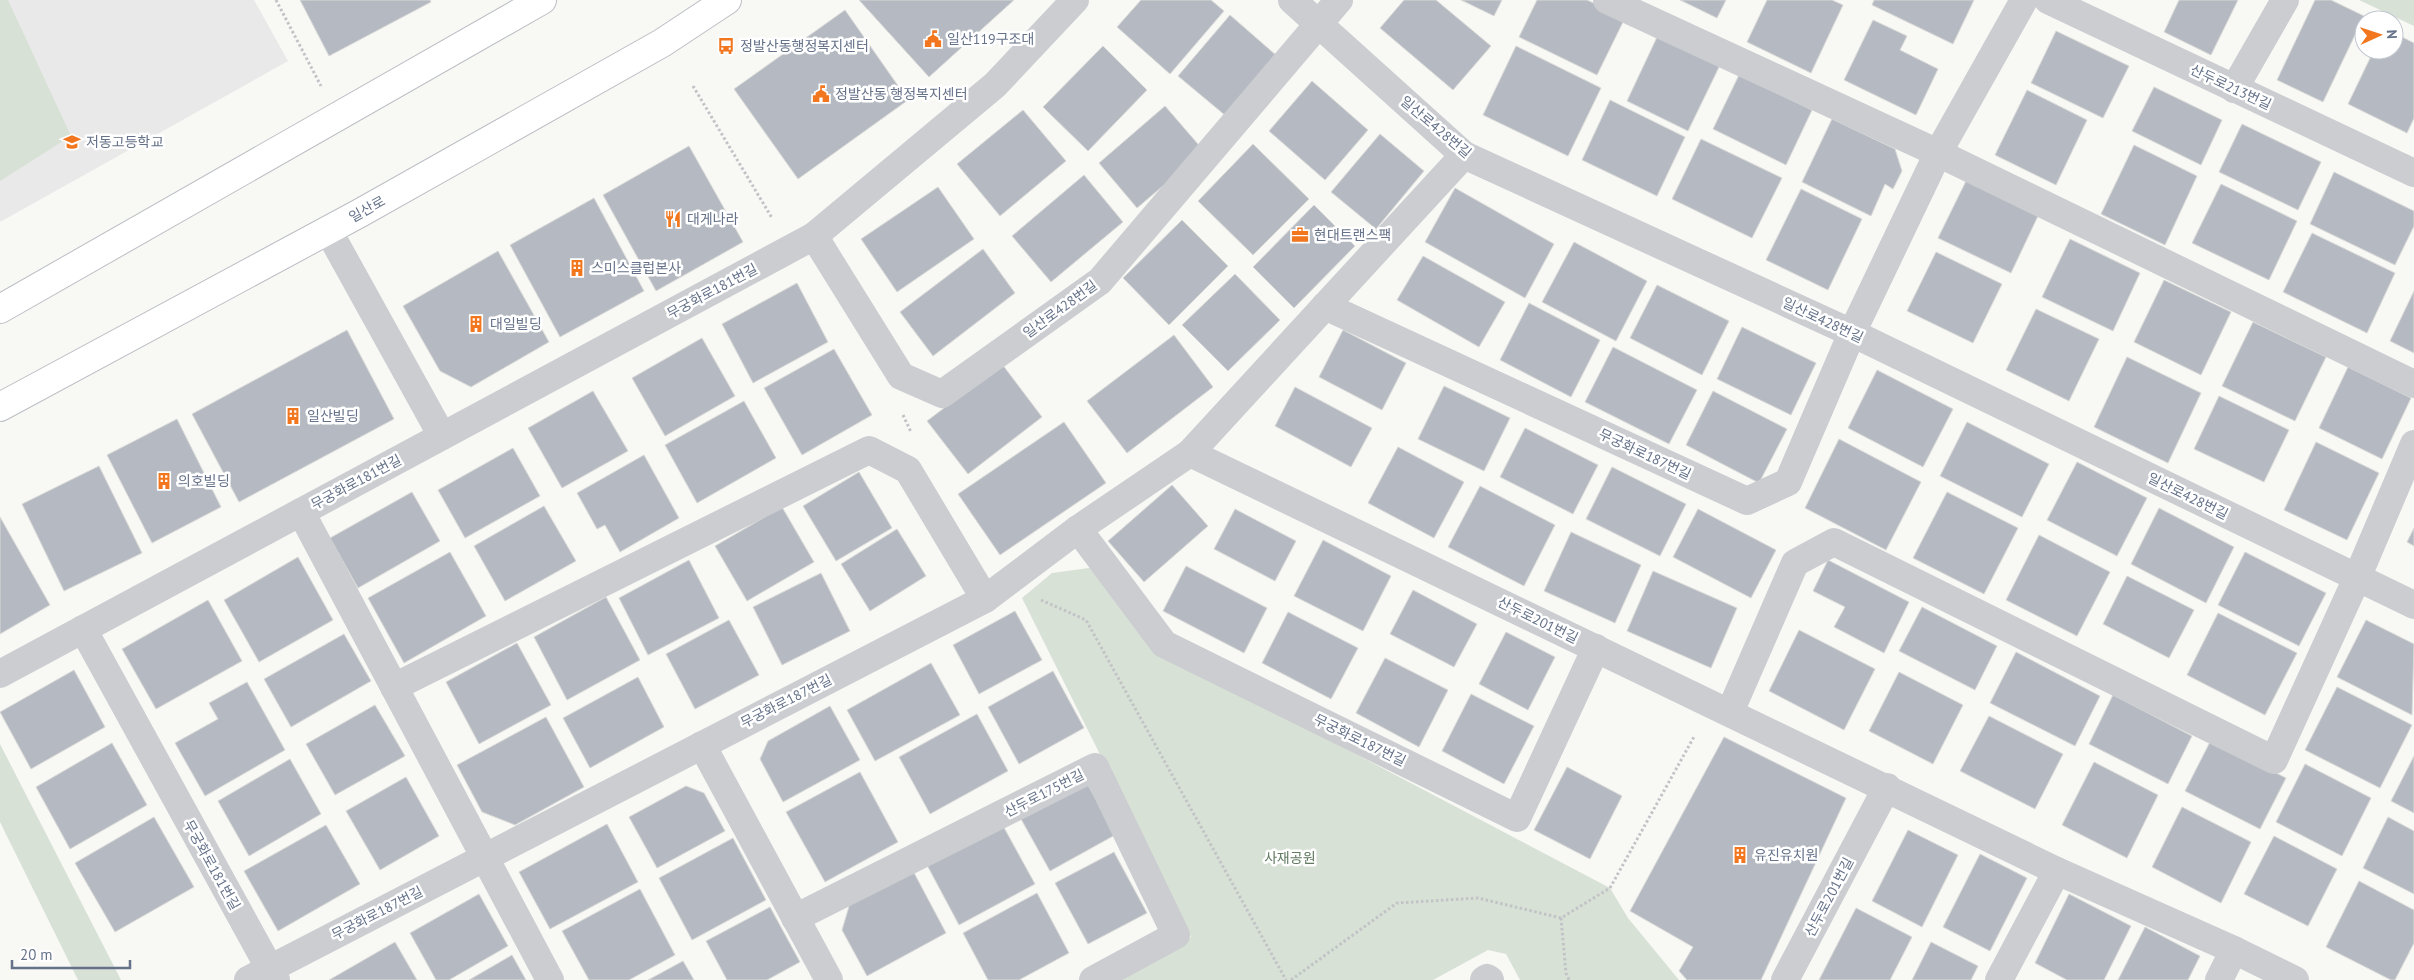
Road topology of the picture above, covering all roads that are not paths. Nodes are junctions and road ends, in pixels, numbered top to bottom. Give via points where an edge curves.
1 (542, 0) edge
2 (727, 0) edge
3 (1075, 0) edge
4 (1292, 0) edge
5 (1338, 0) edge
6 (1607, 0) edge
7 (2024, 0) edge
8 (2048, 0) edge
9 (2285, 0) edge
10 (1317, 22) junction
11 (2234, 89) junction
12 (1938, 153) junction
13 (1464, 155) junction
14 (2414, 173) edge
15 (328, 230) junction
16 (814, 236) junction
17 (1326, 306) junction
18 (0, 309) edge
19 (1852, 333) junction
20 (2414, 384) edge
21 (0, 407) edge
22 (442, 436) junction
23 (2414, 444) edge
24 (1190, 453) junction
25 (301, 512) junction
26 (1078, 529) junction
27 (2357, 578) junction
28 (985, 599) junction
29 (2414, 605) edge
30 (83, 629) junction
31 (1596, 648) junction
32 (0, 674) edge
33 (394, 687) junction
34 (1730, 712) junction
35 (702, 745) junction
36 (1887, 787) junction
37 (484, 858) junction
38 (2057, 871) junction
39 (795, 918) junction
40 (2234, 950) junction
41 (264, 976) edge
42 (550, 980) edge
43 (829, 980) edge
44 (1092, 980) edge
45 (1785, 980) edge
46 (1999, 980) edge
47 (2219, 980) edge
48 (2295, 980) edge

1 - 18 main road
2 - 15 main road, 일산로 via 662,43
3 - 16 street, 무궁화로181번길 via 995,85
4 - 10 street, 일산로428번길
5 - 10 street, 일산로428번길
6 - 12 street
7 - 12 street
8 - 11 street, 산두로213번길
9 - 11 street
10 - 13 street, 일산로428번길
10 - 16 street, 일산로428번길 via 1100,281 942,394 902,376
11 - 14 street, 산두로213번길
12 - 19 street
12 - 20 street
13 - 17 street, 무궁화로187번길
13 - 19 street, 일산로428번길
15 - 21 main road, 일산로
15 - 22 street
16 - 22 street, 무궁화로181번길
17 - 19 street, 무궁화로187번길 via 1747,501 1788,482
17 - 24 street, 무궁화로187번길
19 - 27 street, 일산로428번길
22 - 25 street, 무궁화로181번길
23 - 27 street
24 - 26 street, 무궁화로187번길
24 - 31 street, 산두로201번길
25 - 30 street, 무궁화로181번길
25 - 33 street, 무궁화로181번길
26 - 28 street, 무궁화로187번길
26 - 31 street, 무궁화로187번길 via 1164,644 1517,818
27 - 29 street, 일산로428번길
27 - 34 street via 2274,760 1834,542 1795,563
28 - 33 street via 908,470 869,450
28 - 35 street, 무궁화로187번길
30 - 32 street, 무궁화로181번길
30 - 41 street, 무궁화로181번길
31 - 34 street, 산두로201번길
33 - 37 street, 무궁화로181번길
34 - 36 street, 산두로201번길
35 - 37 street, 무궁화로187번길
35 - 39 street
36 - 38 street, 산두로201번길
36 - 45 street, 산두로201번길
37 - 41 street, 무궁화로187번길
37 - 42 street
38 - 40 street, 산두로201번길
38 - 46 street
39 - 43 street
39 - 44 street, 산두로175번길 via 1096,767 1176,935
40 - 47 street
40 - 48 street, 산두로201번길

